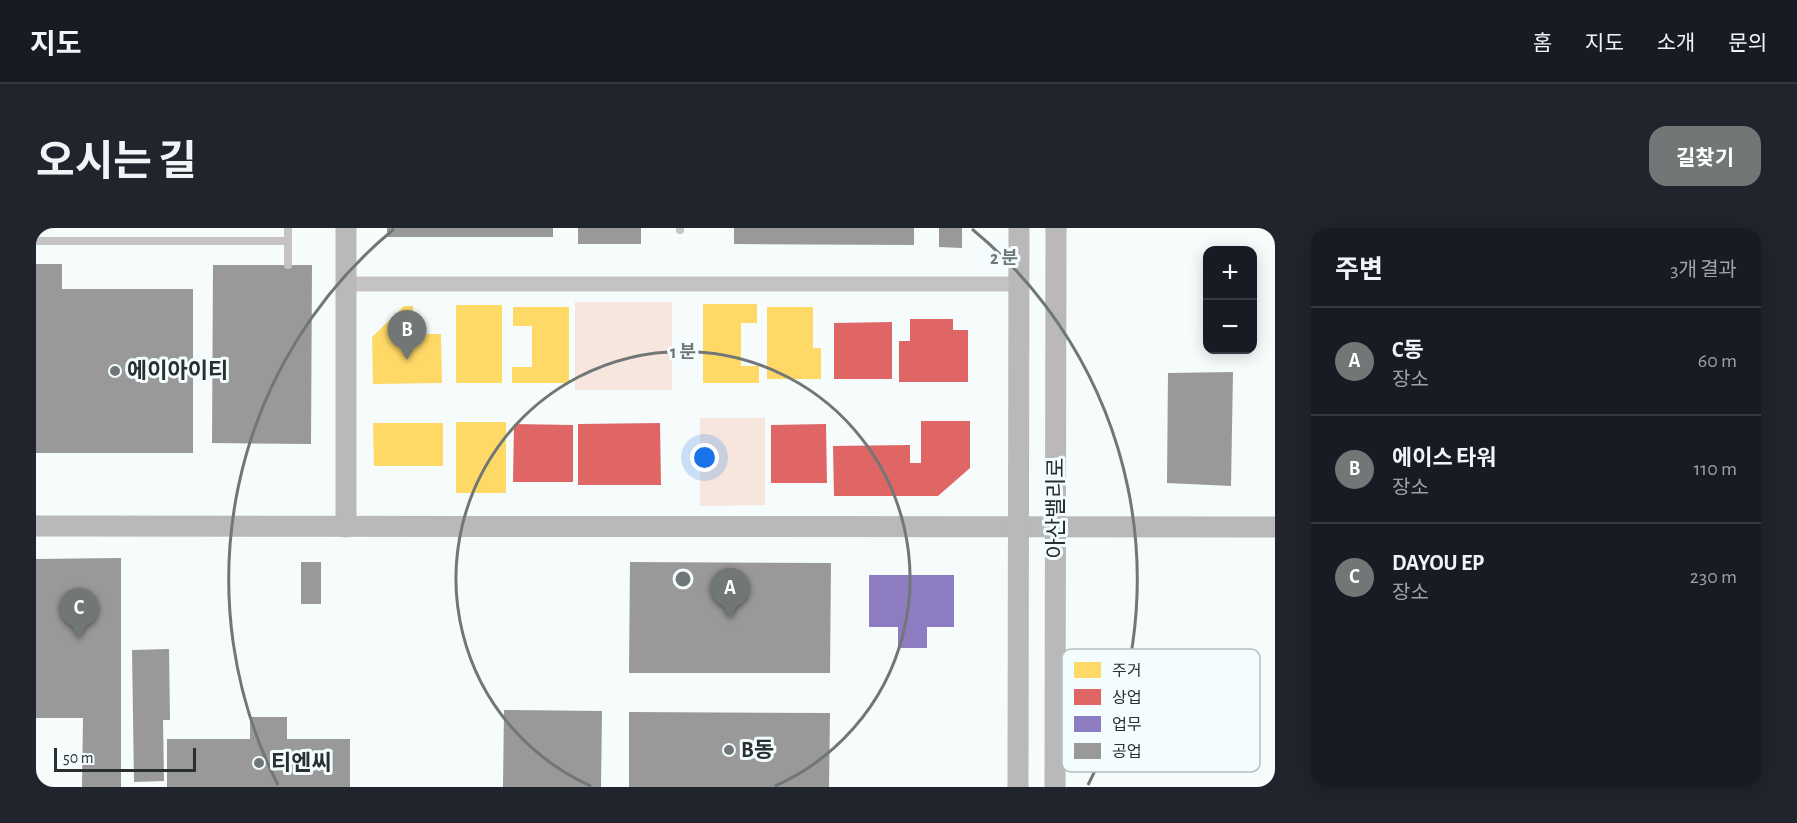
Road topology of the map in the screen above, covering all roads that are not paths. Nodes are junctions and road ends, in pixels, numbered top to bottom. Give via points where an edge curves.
1 (288, 228) edge
2 (346, 228) edge
3 (1019, 228) edge
4 (1056, 228) edge
5 (36, 241) edge
6 (288, 241) junction
7 (288, 265) dead end
8 (346, 284) junction
9 (1019, 284) junction
10 (36, 526) edge
11 (346, 527) junction
12 (1018, 527) junction
13 (1056, 527) junction
14 (1275, 527) edge
15 (1018, 787) edge
16 (1055, 787) edge

1 - 6 lane
2 - 8 street
3 - 9 street, 아산밸리로
4 - 13 street, 아산밸리로
5 - 6 lane
6 - 7 lane
8 - 9 street
8 - 11 street
9 - 12 street, 아산밸리로
10 - 11 street
11 - 12 street
12 - 13 street
12 - 15 street, 아산밸리로
13 - 14 street
13 - 16 street, 아산밸리로

